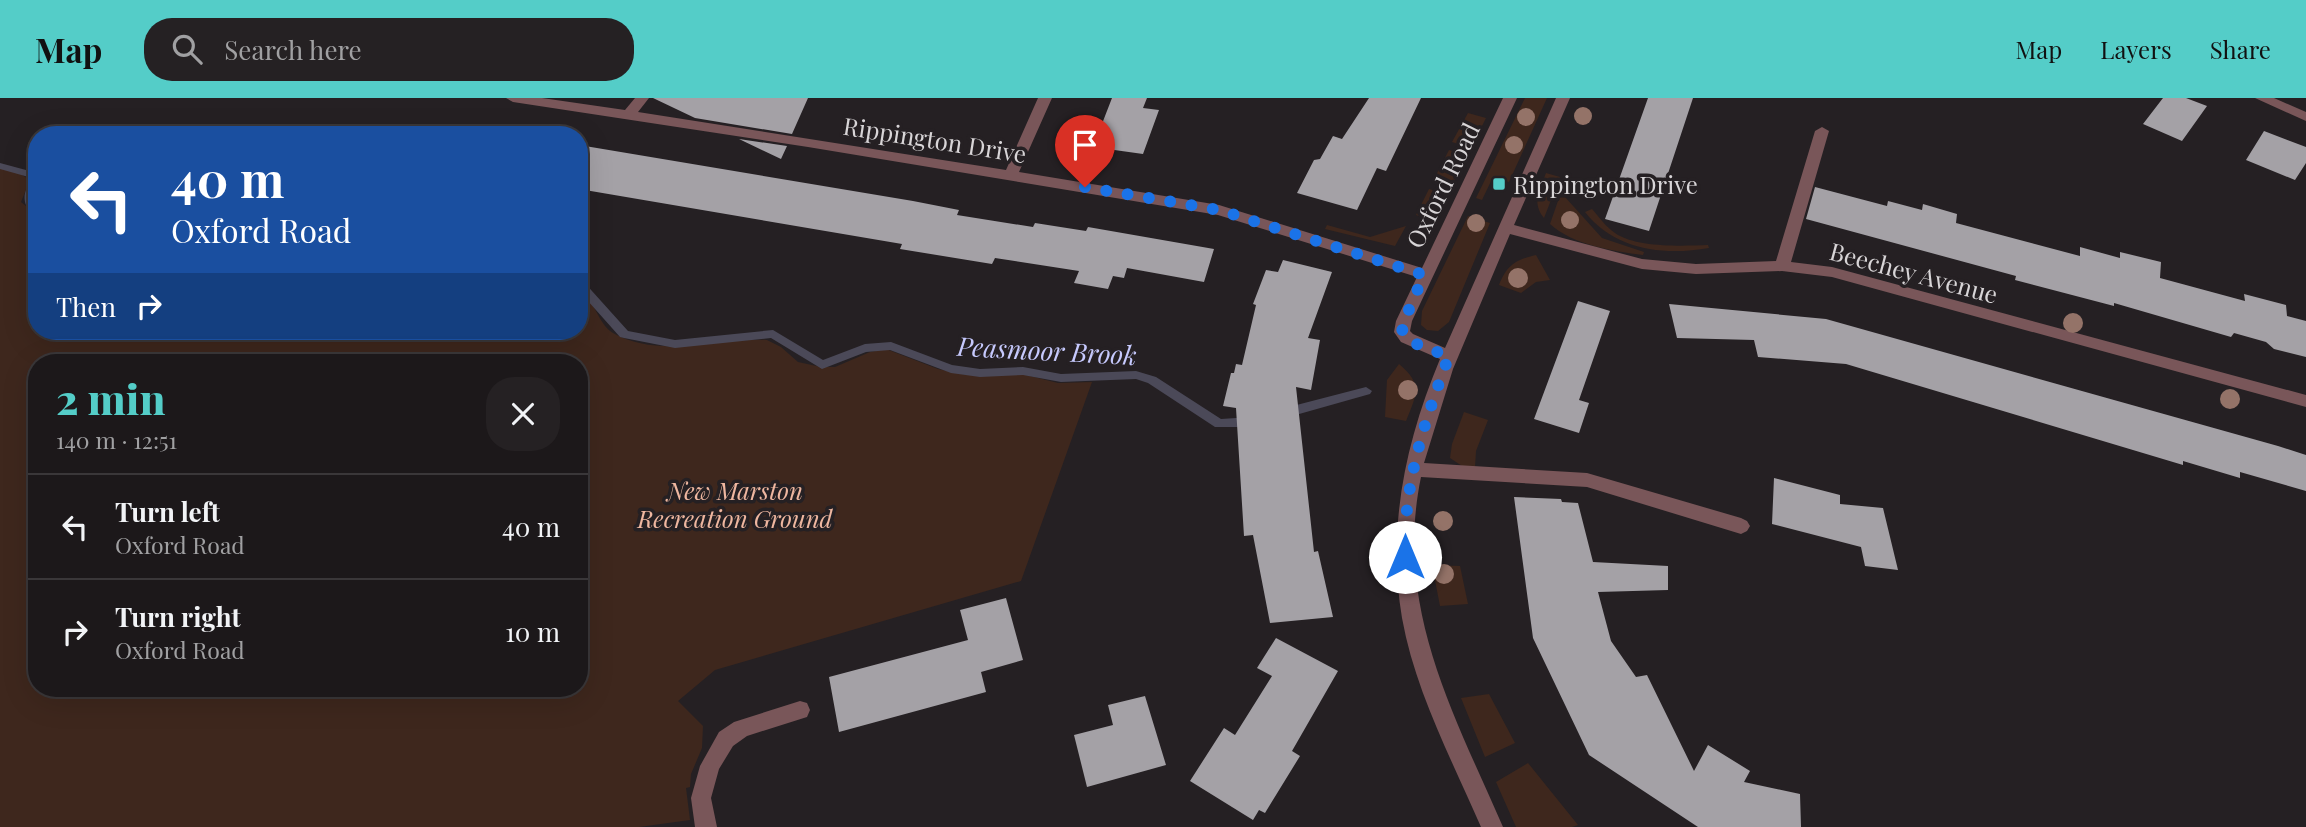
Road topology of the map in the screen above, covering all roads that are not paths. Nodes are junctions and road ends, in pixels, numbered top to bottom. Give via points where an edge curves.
1 (513, 98) edge
2 (642, 98) edge
3 (1045, 98) edge
4 (1510, 98) edge
5 (1563, 98) edge
6 (2262, 98) edge
7 (628, 116) junction
8 (2306, 117) edge
9 (1822, 131) dead end
10 (1011, 175) junction
11 (1505, 228) junction
12 (1783, 265) junction
13 (1424, 275) junction
14 (1449, 356) junction
15 (2306, 401) edge
16 (1412, 468) junction
17 (1741, 526) dead end
18 (800, 710) dead end
19 (706, 827) edge
20 (1492, 827) edge

1 - 7 street, Rippington Drive
2 - 7 street
3 - 10 street
4 - 13 street, Oxford Road
5 - 11 street
6 - 8 street
7 - 10 street, Rippington Drive
9 - 12 street
10 - 13 street, Rippington Drive via 1219,210
11 - 12 street, Beechey Avenue via 1642,264 1696,269
11 - 14 street
12 - 15 street, Beechey Avenue via 1852,277
13 - 14 street, Oxford Road via 1402,332
14 - 16 street
16 - 17 street via 1587,480
16 - 20 street via 1405,539 1412,619 1435,693
18 - 19 street via 741,729 726,739 710,766 701,798

